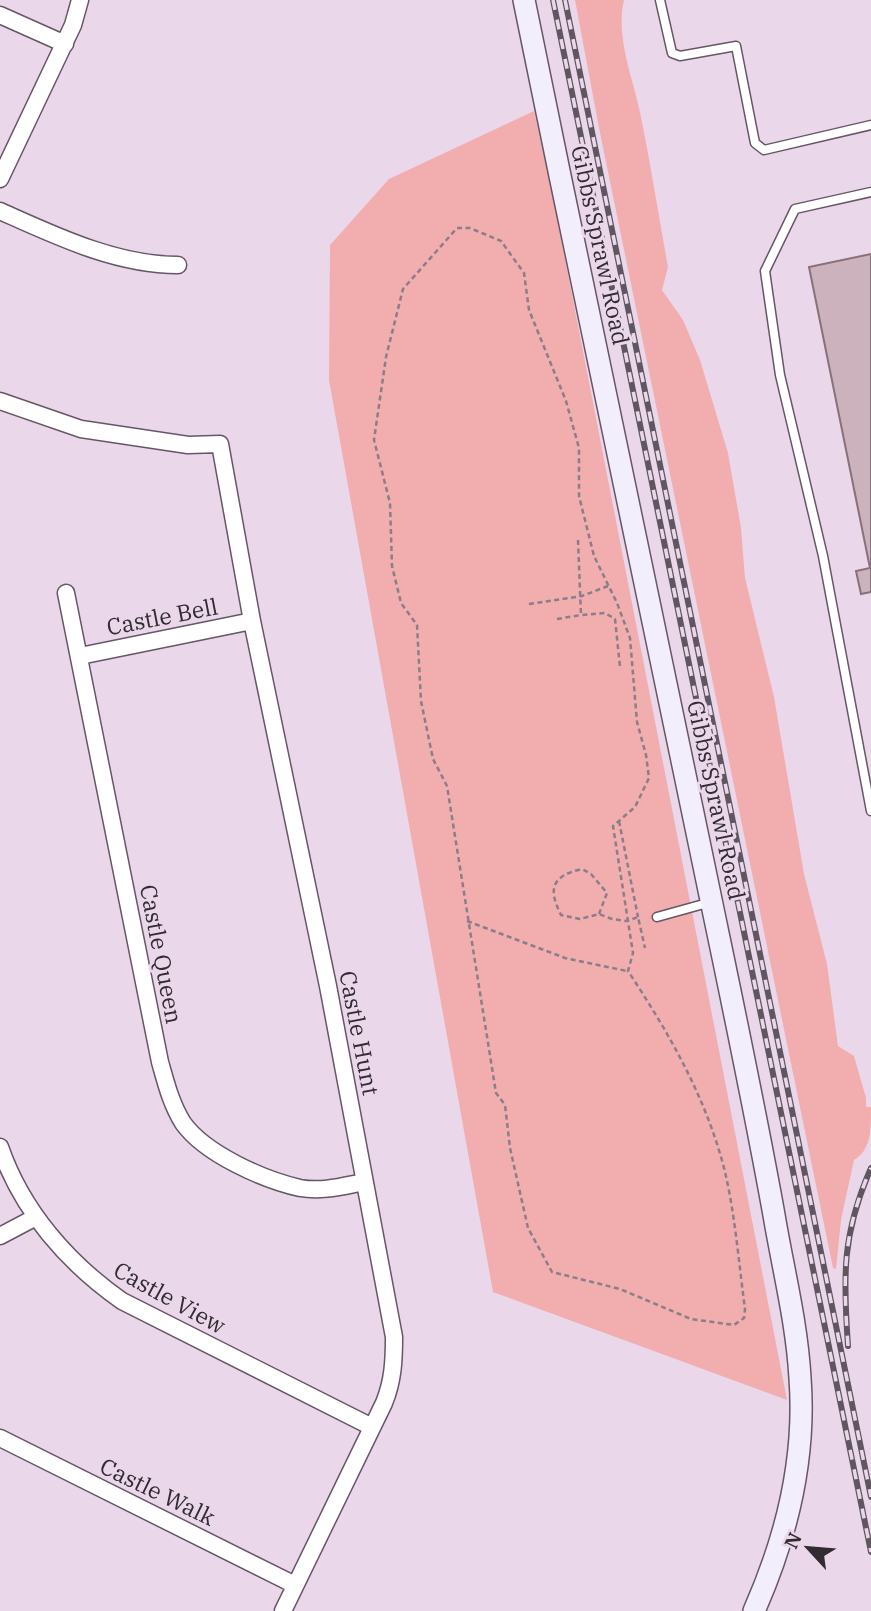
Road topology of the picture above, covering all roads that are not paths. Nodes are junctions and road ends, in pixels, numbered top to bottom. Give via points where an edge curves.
1 (80, 0) edge
2 (524, 0) edge
3 (660, 0) edge
4 (0, 15) edge
5 (65, 44) junction
6 (871, 125) edge
7 (0, 179) edge
8 (871, 192) edge
9 (0, 211) edge
10 (178, 265) dead end
11 (0, 401) edge
12 (66, 593) dead end
13 (252, 621) junction
14 (80, 656) junction
15 (871, 811) edge
16 (711, 902) junction
17 (657, 917) dead end
18 (0, 1147) edge
19 (364, 1182) junction
20 (36, 1217) junction
21 (0, 1236) edge
22 (372, 1427) junction
23 (0, 1438) edge
24 (295, 1585) junction
25 (282, 1611) edge
26 (754, 1611) edge

1 - 5 street
2 - 16 main road, Gibbs Sprawl Road
3 - 6 lane via 672,52 680,56 736,46 755,143 764,150
4 - 5 street
5 - 7 street
8 - 15 lane via 795,209 765,271 780,375 822,556
9 - 10 street via 91,248 148,263
11 - 13 street, Castle Hunt via 81,429 188,445 220,444
12 - 14 street, Castle Queen
13 - 14 street, Castle Bell
13 - 19 street, Castle Hunt
14 - 19 street, Castle Queen via 157,1049 172,1102 202,1142 258,1174 301,1188
16 - 17 lane
16 - 26 main road, Gibbs Sprawl Road via 766,1175 800,1378 797,1468 781,1541
18 - 20 street, Castle View
19 - 22 street, Castle Hunt via 394,1337 391,1385
20 - 21 street
20 - 22 street, Castle View via 76,1266 122,1301
22 - 24 street, Castle Hunt
23 - 24 street, Castle Walk
24 - 25 street, Castle Hunt

